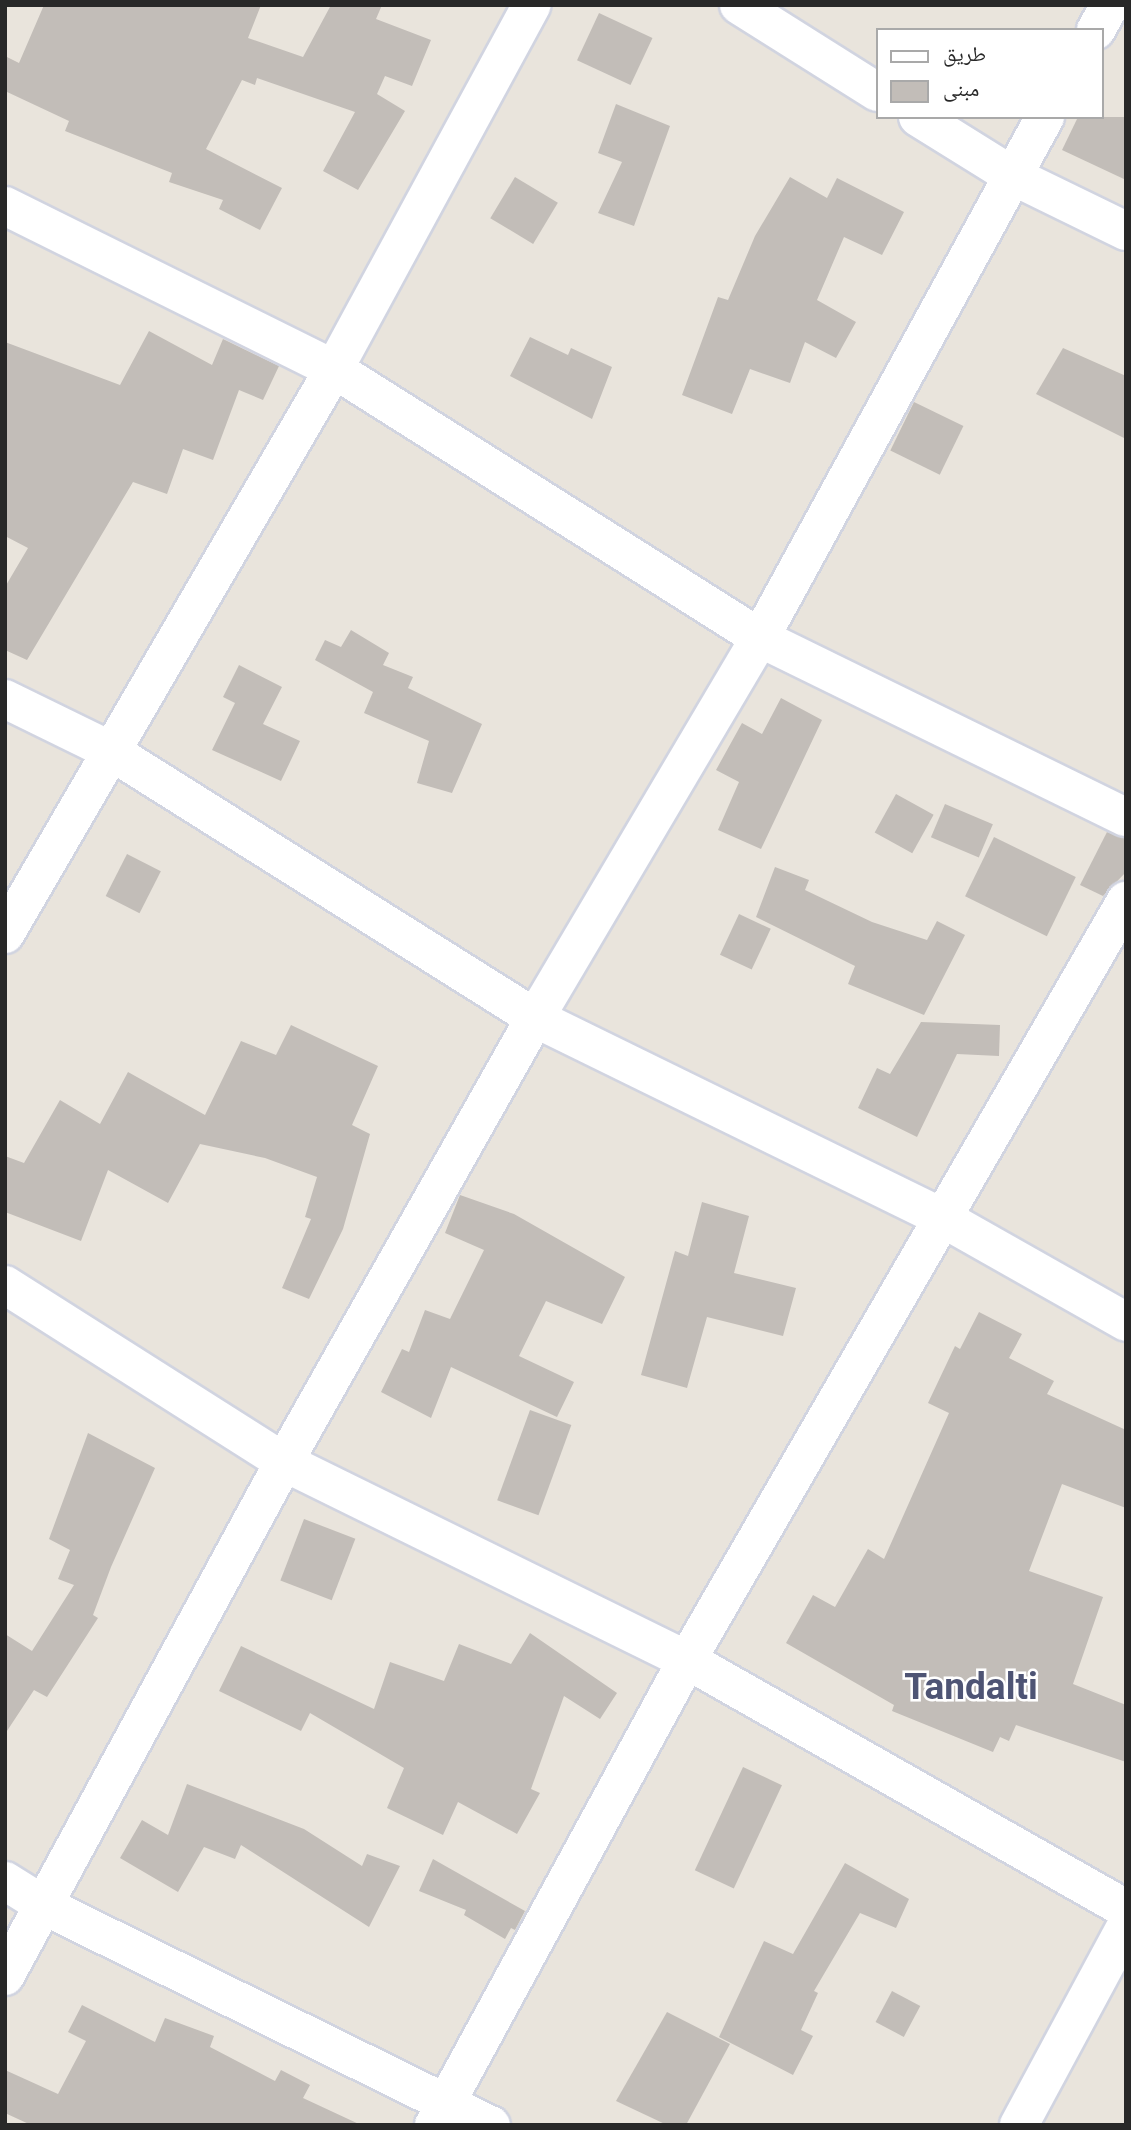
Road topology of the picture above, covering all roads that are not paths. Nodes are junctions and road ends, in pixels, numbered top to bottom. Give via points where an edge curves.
1 (532, 5) edge
2 (739, 5) edge
3 (1110, 5) edge
4 (1097, 28) edge
5 (876, 91) edge
6 (921, 119) edge
7 (1044, 119) edge
8 (1012, 175) junction
9 (5, 206) edge
10 (1126, 231) edge
11 (334, 369) junction
12 (760, 638) junction
13 (5, 699) edge
14 (109, 750) junction
15 (1126, 817) edge
16 (1126, 901) edge
17 (5, 934) edge
18 (535, 1018) junction
19 (939, 1216) junction
20 (5, 1285) edge
21 (1126, 1322) edge
22 (284, 1462) junction
23 (687, 1660) junction
24 (5, 1881) edge
25 (45, 1906) junction
26 (1126, 1909) edge
27 (1126, 1926) edge
28 (5, 1976) edge
29 (440, 2113) edge
30 (491, 2125) edge
31 (1019, 2125) edge

1 - 11 street
2 - 5 street
3 - 4 street
6 - 8 street
7 - 8 street
8 - 10 street
8 - 12 street
9 - 11 street
11 - 12 street
11 - 14 street
12 - 15 street
12 - 18 street
13 - 14 street
14 - 17 street
14 - 18 street
16 - 19 street
18 - 19 street
18 - 22 street
19 - 21 street
19 - 23 street
20 - 22 street
22 - 23 street
22 - 25 street
23 - 26 street
23 - 29 street
24 - 25 street
25 - 28 street
25 - 29 street
27 - 31 street
29 - 30 street

